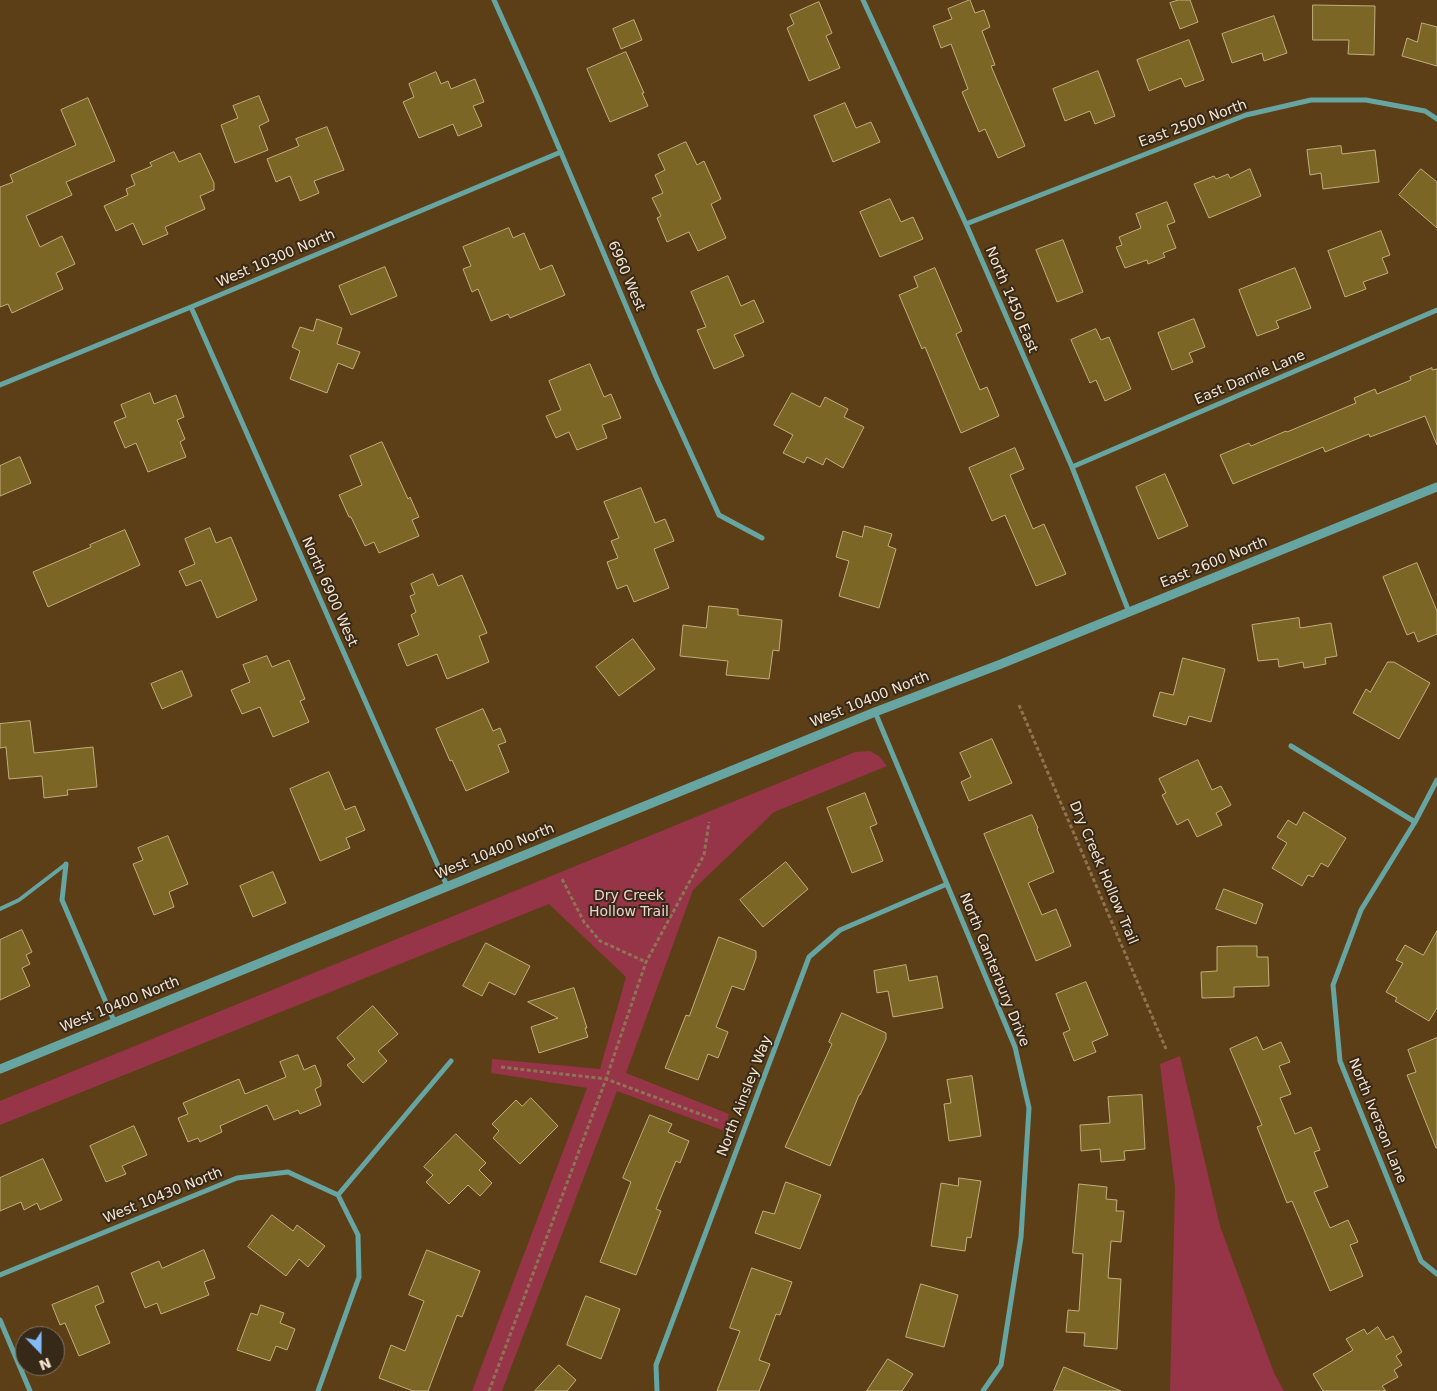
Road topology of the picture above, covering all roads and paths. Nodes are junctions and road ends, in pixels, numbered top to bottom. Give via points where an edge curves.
1 (494, 0) edge
2 (863, 0) edge
3 (1437, 119) edge
4 (561, 152) junction
5 (966, 224) junction
6 (191, 307) junction
7 (1437, 310) edge
8 (0, 385) edge
9 (1072, 467) junction
10 (1437, 487) edge
11 (762, 538) dead end
12 (1129, 612) junction
13 (1001, 664) joint
14 (1019, 705) dead end
15 (875, 712) junction
16 (1291, 746) dead end
17 (1437, 780) edge
18 (709, 822) dead end
19 (1415, 822) junction
20 (66, 864) joint
21 (562, 879) dead end
22 (947, 884) junction
23 (447, 886) junction
24 (0, 909) edge
25 (646, 962) junction
26 (114, 1021) junction
27 (1166, 1049) dead end
28 (451, 1061) dead end
29 (501, 1067) dead end
30 (0, 1069) edge
31 (606, 1079) junction
32 (719, 1122) dead end
33 (338, 1195) junction
34 (1437, 1274) edge
35 (0, 1275) edge
36 (0, 1320) edge
37 (30, 1391) edge
38 (318, 1391) edge
39 (489, 1391) edge
40 (657, 1391) edge
41 (983, 1391) edge

1 - 4 street, 6960 West
2 - 5 street, North 1450 East
3 - 5 street, East 2500 North via 1425,111 1366,100 1311,100 1246,115
4 - 6 street, West 10300 North
4 - 11 street, 6960 West via 719,515
5 - 9 street, North 1450 East
6 - 8 street, West 10300 North
6 - 23 street, North 6900 West
7 - 9 street, East Damie Lane
9 - 12 street, North 1450 East
10 - 12 street, East 2600 North
12 - 13 street, East 2600 North
13 - 15 street, West 10400 North
14 - 27 path, Dry Creek Hollow Trail
15 - 22 street, North Canterbury Drive
15 - 23 street, West 10400 North
16 - 19 street
17 - 19 street, North Iverson Lane
18 - 25 path via 704,855
19 - 34 street, North Iverson Lane via 1361,910 1333,985 1340,1060 1421,1261
20 - 24 lane via 19,900
20 - 26 street via 62,900
21 - 25 path via 584,922 600,941
22 - 40 street, North Ainsley Way via 840,930 809,957 656,1364
22 - 41 street, North Canterbury Drive via 1015,1047 1030,1108 1021,1237 1001,1365
23 - 26 street, West 10400 North
25 - 31 path
26 - 30 street, West 10400 North
28 - 33 street
29 - 31 path
31 - 32 path
31 - 39 path
33 - 35 street, West 10430 North via 288,1172 238,1178
33 - 38 street via 358,1235 359,1277
36 - 37 street

